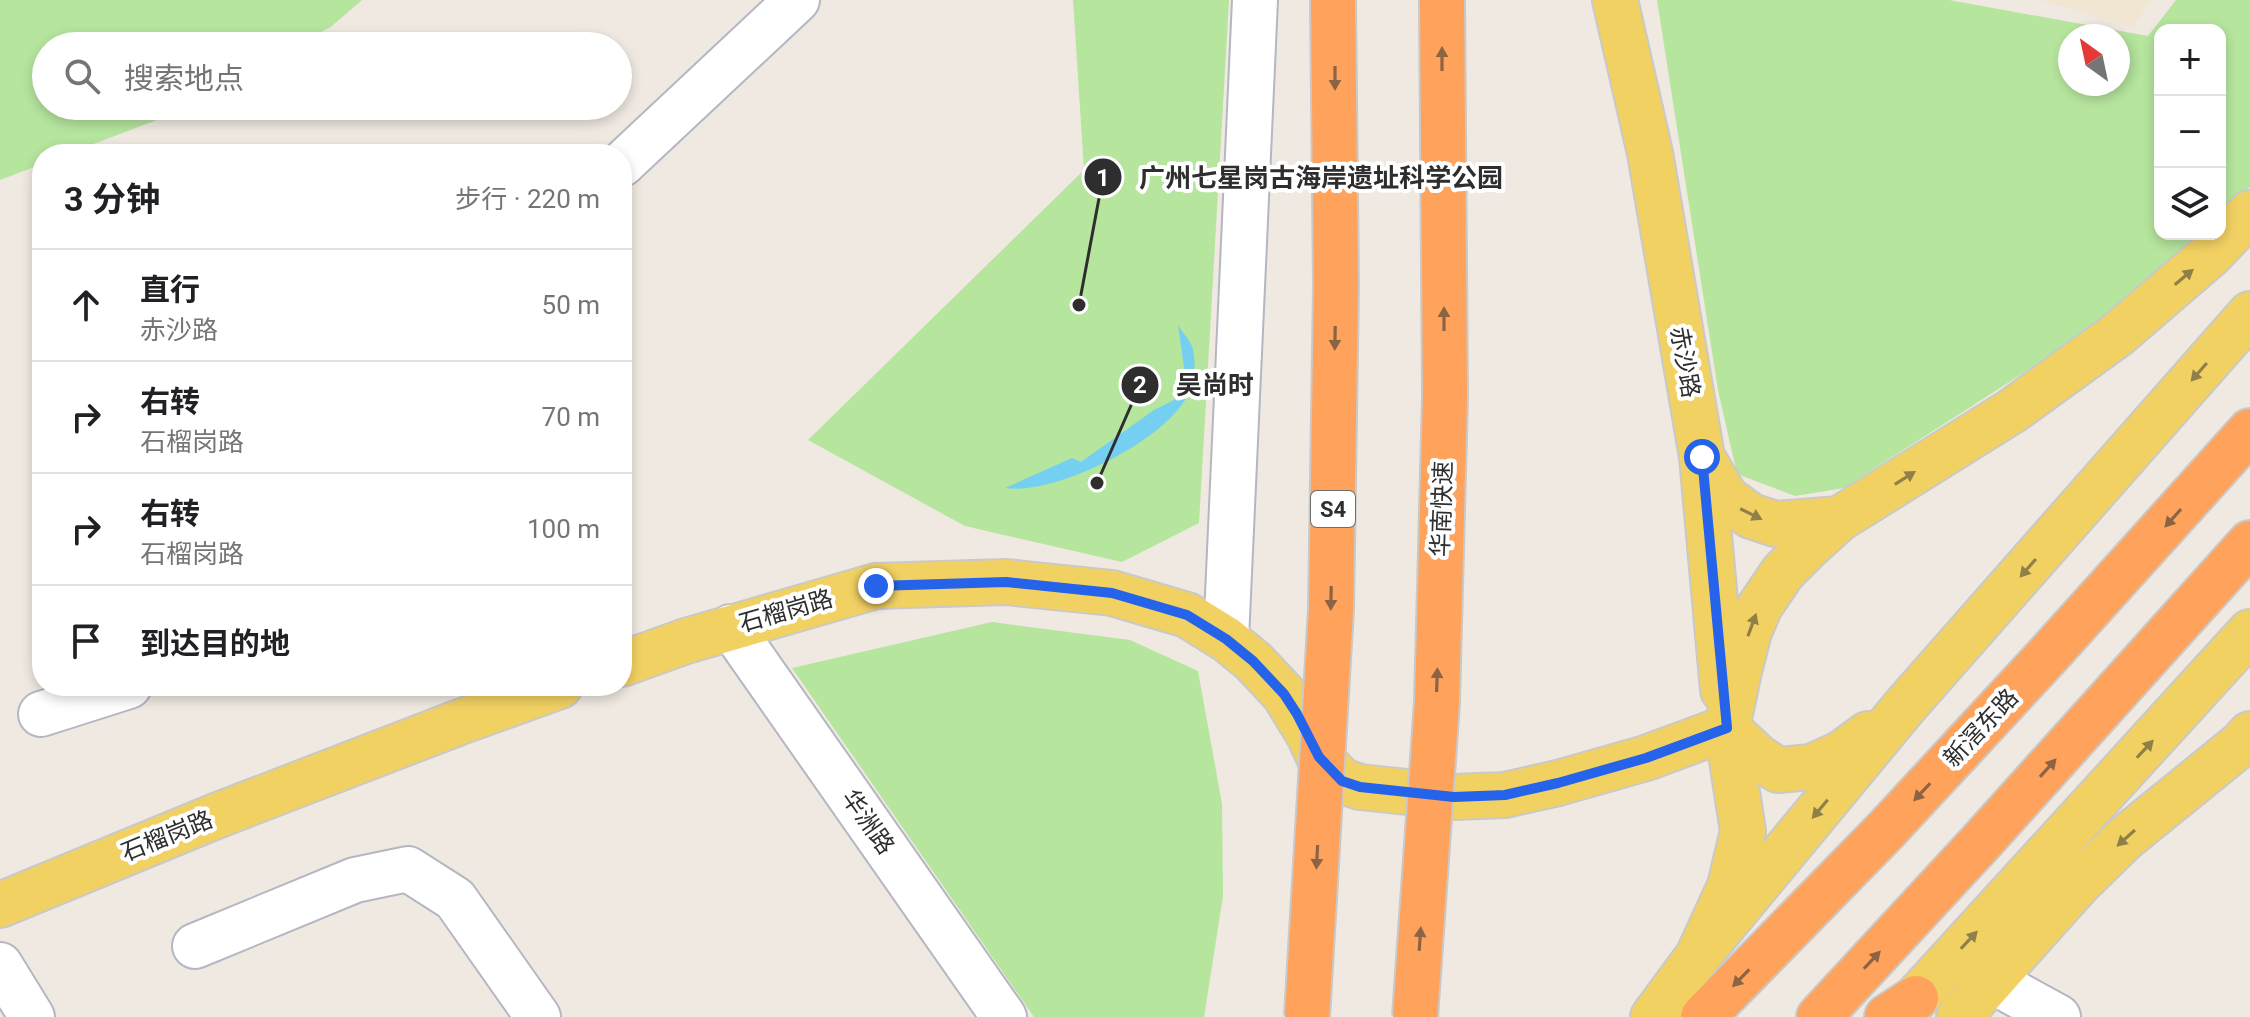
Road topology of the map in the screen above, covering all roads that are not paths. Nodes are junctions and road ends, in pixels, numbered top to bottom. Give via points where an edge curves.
1 (797, 0) edge
2 (1255, 0) edge
3 (1333, 0) edge
4 (1442, 0) edge
5 (1615, 0) edge
6 (632, 155) edge
7 (2250, 213) edge
8 (2250, 314) edge
9 (2238, 446) edge
10 (1702, 457) junction
11 (1839, 519) junction
12 (2250, 543) edge
13 (731, 627) junction
14 (2250, 632) edge
15 (1226, 639) junction
16 (632, 661) edge
17 (98, 696) edge
18 (532, 696) edge
19 (1905, 706) junction
20 (41, 714) dead end
21 (1727, 728) junction
22 (2250, 734) edge
23 (0, 905) edge
24 (195, 946) dead end
25 (1698, 956) junction
26 (0, 965) edge
27 (1992, 981) junction
28 (1902, 1007) edge
29 (32, 1017) edge
30 (538, 1017) edge
31 (1004, 1017) edge
32 (1307, 1017) edge
33 (1415, 1017) edge
34 (1653, 1017) edge
35 (1703, 1017) edge
36 (1819, 1017) edge
37 (1959, 1017) edge
38 (2058, 1017) edge

1 - 6 street
2 - 15 street
3 -> 32 highway, S4, bridge via 1331,609
33 -> 4 highway, 华南快速, bridge via 1437,702 1445,397
5 - 10 main road, 赤沙路 via 1650,153
11 -> 7 main road via 2012,411 2117,335
8 -> 19 main road
9 -> 35 highway, 新滘东路 via 1887,829
10 -> 11 main road via 1726,498 1751,516 1775,524
10 - 21 main road, 赤沙路
21 -> 11 main road via 1760,606 1783,572
36 -> 12 highway
13 - 15 main road, 石榴岗路 via 876,586 1006,582 1112,593 1187,615
13 - 16 main road, 石榴岗路
13 - 31 street, 华洲路
28 -> 14 main road
15 - 21 main road, 石榴岗路 via 1284,694 1319,757 1342,781 1360,787 1454,797 1505,795 1646,758
17 - 20 street
18 - 23 main road, 石榴岗路 via 230,810
19 - 21 main road via 1842,753 1811,767 1778,770
19 -> 25 main road
21 - 25 main road, 赤沙路 via 1743,831 1730,886
22 -> 27 main road via 2124,839
24 - 30 street via 355,880 408,869 455,899
25 - 34 main road
26 - 29 street
27 - 37 main road
27 - 38 street

